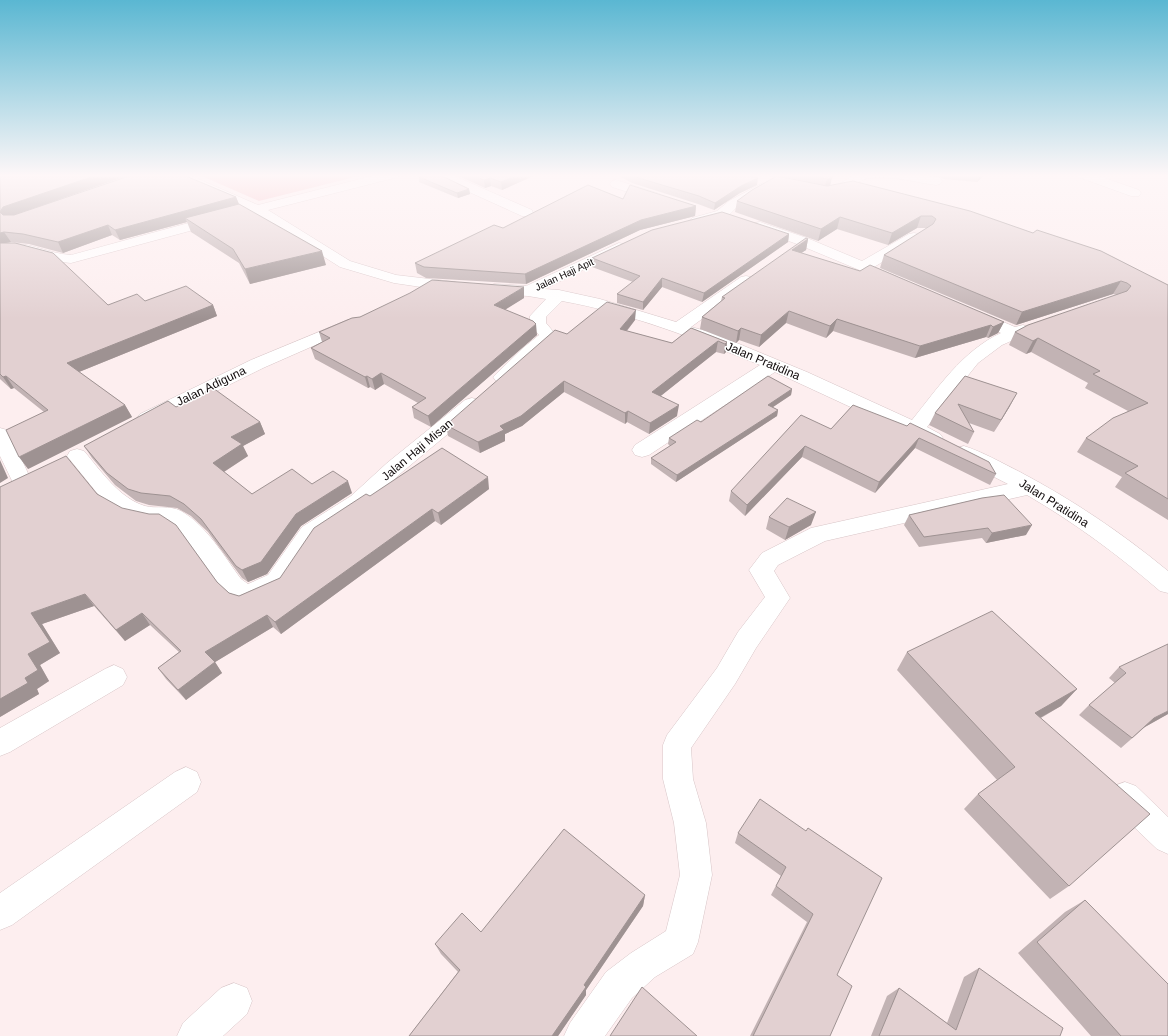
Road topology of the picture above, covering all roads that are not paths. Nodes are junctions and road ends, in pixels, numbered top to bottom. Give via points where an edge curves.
1 (207, 222) edge
2 (278, 222) edge
3 (699, 222) edge
4 (744, 222) edge
5 (687, 224) edge
6 (923, 232) edge
7 (632, 240) edge
8 (802, 241) junction
9 (0, 249) edge
10 (790, 249) edge
11 (863, 268) junction
12 (759, 271) edge
13 (423, 284) junction
14 (907, 286) edge
15 (528, 290) junction
16 (559, 295) junction
17 (406, 299) edge
18 (965, 311) edge
19 (362, 319) edge
20 (1038, 325) edge
21 (678, 328) junction
22 (1015, 333) junction
23 (772, 365) junction
24 (131, 426) edge
25 (915, 429) junction
26 (0, 434) edge
27 (642, 450) dead end
28 (78, 455) dead end
29 (21, 483) edge
30 (1030, 487) junction
31 (1168, 584) edge
32 (114, 677) dead end
33 (0, 743) edge
34 (1105, 778) edge
35 (186, 782) dead end
36 (1168, 838) edge
37 (0, 912) edge
38 (234, 1001) dead end
39 (196, 1036) edge
40 (583, 1036) edge

1 - 9 street via 71,259 56,258 21,246
2 - 13 street, Jalan Pratidina via 345,264 373,274
3 - 5 street
4 - 8 street
6 - 11 street
7 - 15 street, Jalan Haji Apit
8 - 10 street
8 - 11 street
11 - 14 street
12 - 21 street
13 - 15 street, Jalan Pratidina
13 - 17 street via 417,293
15 - 16 street, Jalan Pratidina
16 - 21 street, Jalan Pratidina via 594,302
16 - 28 street, Jalan Haji Misan via 538,316 538,324 550,336 394,468 359,501 310,533 276,582 246,596 233,586 192,530 172,516 138,512 114,499
18 - 22 street
19 - 24 street, Jalan Adiguna via 258,364
20 - 22 street
21 - 23 street, Jalan Pratidina via 704,336
22 - 25 street via 982,350 972,359
23 - 25 street, Jalan Pratidina
23 - 27 street
25 - 30 street, Jalan Pratidina
26 - 29 street
30 - 31 street, Jalan Pratidina via 1117,543
30 - 40 street via 819,534 770,559 761,570 778,598 677,745 678,779 690,823 696,875 681,942 643,965 619,985
32 - 33 street
34 - 36 street
35 - 37 street
38 - 39 street

